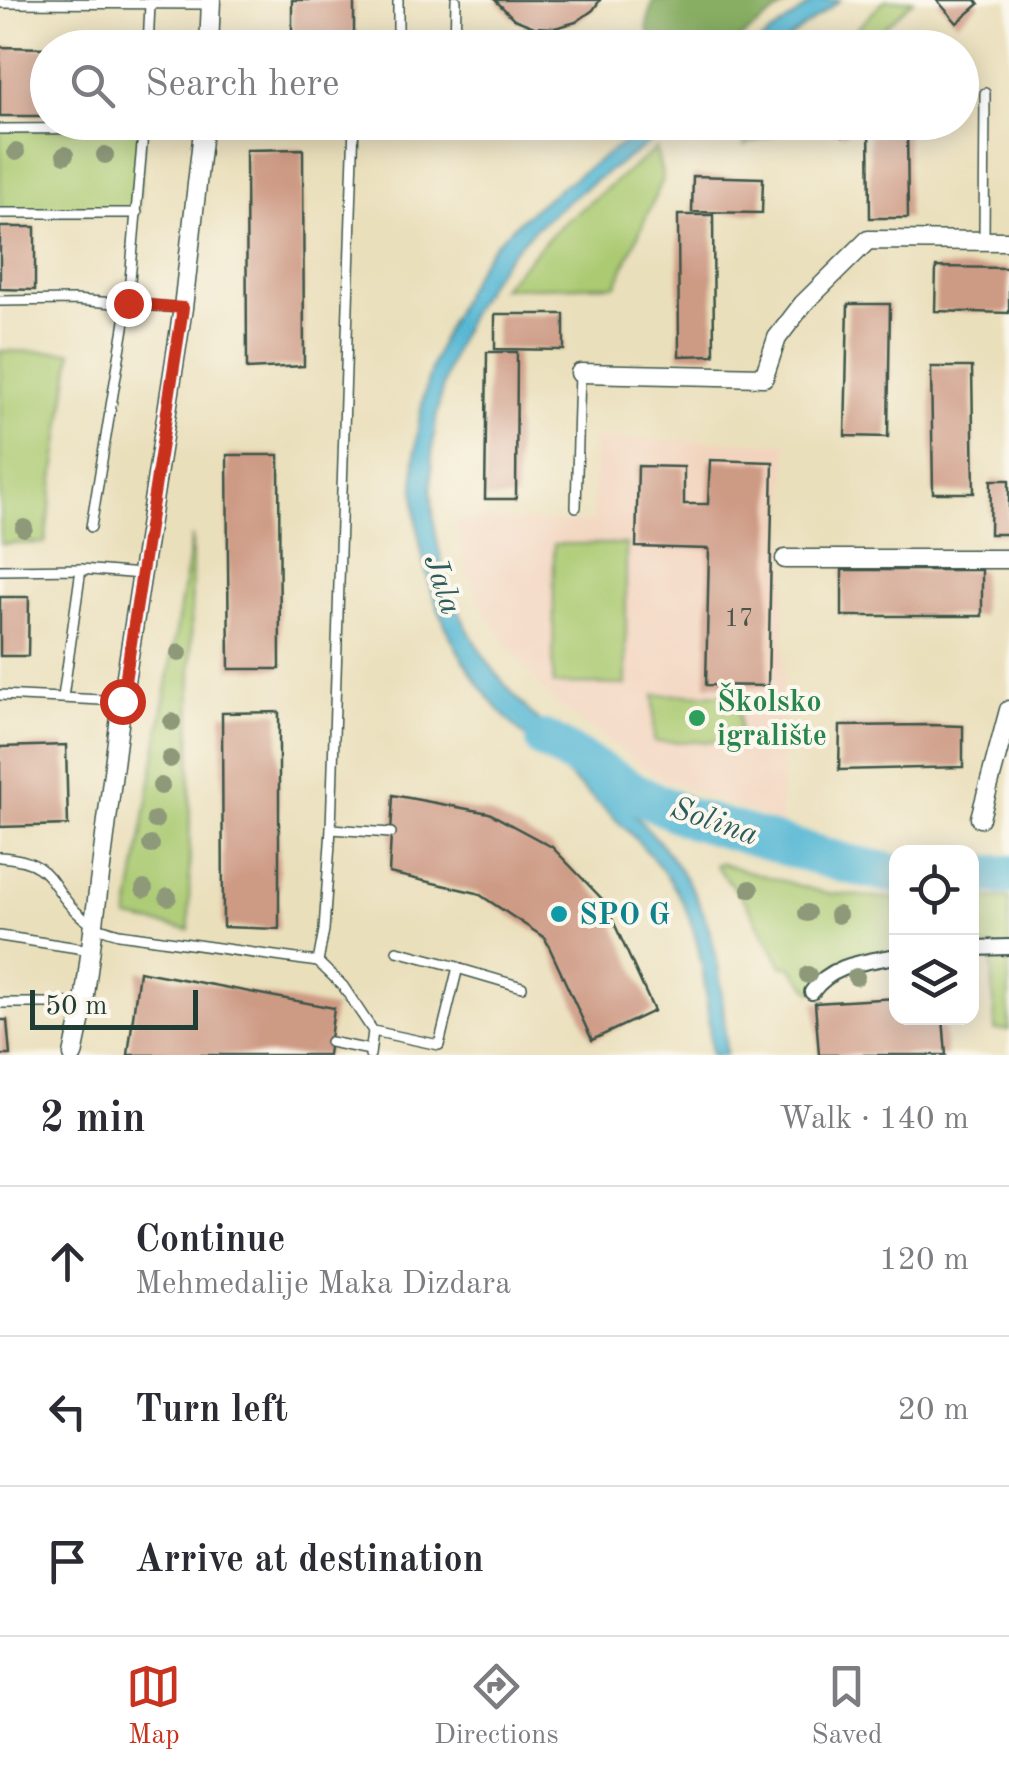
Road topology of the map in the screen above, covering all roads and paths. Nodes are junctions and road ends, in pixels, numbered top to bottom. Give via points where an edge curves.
1 (398, 0) edge
2 (456, 0) edge
3 (211, 2) edge
4 (0, 3) edge
5 (150, 4) junction
6 (149, 30) edge
7 (210, 30) edge
8 (398, 30) edge
9 (455, 30) edge
10 (985, 93) dead end
11 (30, 128) edge
12 (0, 129) edge
13 (143, 140) edge
14 (202, 140) edge
15 (353, 140) edge
16 (0, 213) edge
17 (137, 213) junction
18 (984, 241) junction
19 (1009, 241) edge
20 (0, 301) edge
21 (128, 303) junction
22 (183, 308) junction
23 (580, 373) joint
24 (576, 507) dead end
25 (90, 527) dead end
26 (785, 559) dead end
27 (1009, 559) edge
28 (81, 569) junction
29 (0, 570) edge
30 (143, 574) junction
31 (0, 695) edge
32 (63, 698) junction
33 (122, 701) junction
34 (1009, 710) edge
35 (980, 818) dead end
36 (331, 829) junction
37 (391, 833) dead end
38 (0, 858) edge
39 (94, 926) junction
40 (0, 936) edge
41 (1009, 947) edge
42 (979, 948) edge
43 (91, 950) junction
44 (397, 951) dead end
45 (889, 957) edge
46 (318, 962) junction
47 (457, 968) junction
48 (522, 987) dead end
49 (812, 992) dead end
50 (0, 1003) edge
51 (84, 1003) junction
52 (373, 1032) junction
53 (330, 1042) dead end
54 (370, 1052) edge
55 (73, 1055) edge

1 - 8 lane
2 - 9 lane
3 - 5 lane
3 - 7 street
4 - 5 lane
5 - 6 lane
10 - 18 lane
11 - 12 lane
13 - 17 lane
14 - 22 street
15 - 36 lane
16 - 17 lane
17 - 21 lane
18 - 19 street
18 - 23 street via 868,240 802,304 777,338 764,378
20 - 21 lane
21 - 22 lane
21 - 25 lane
22 - 30 street
23 - 24 lane
26 - 27 street
28 - 29 lane
28 - 30 lane
28 - 32 lane
30 - 33 street
31 - 32 lane
32 - 33 lane
33 - 39 street
34 - 35 street
36 - 37 lane
36 - 46 lane
38 - 39 lane via 40,868
39 - 43 street
39 - 46 lane
40 - 43 lane
41 - 42 street
43 - 51 street
44 - 47 lane
45 - 49 street via 830,973
46 - 52 lane via 344,986
47 - 48 lane
47 - 52 lane via 439,1045
50 - 51 lane
51 - 55 street
52 - 54 lane
53 - 54 lane

